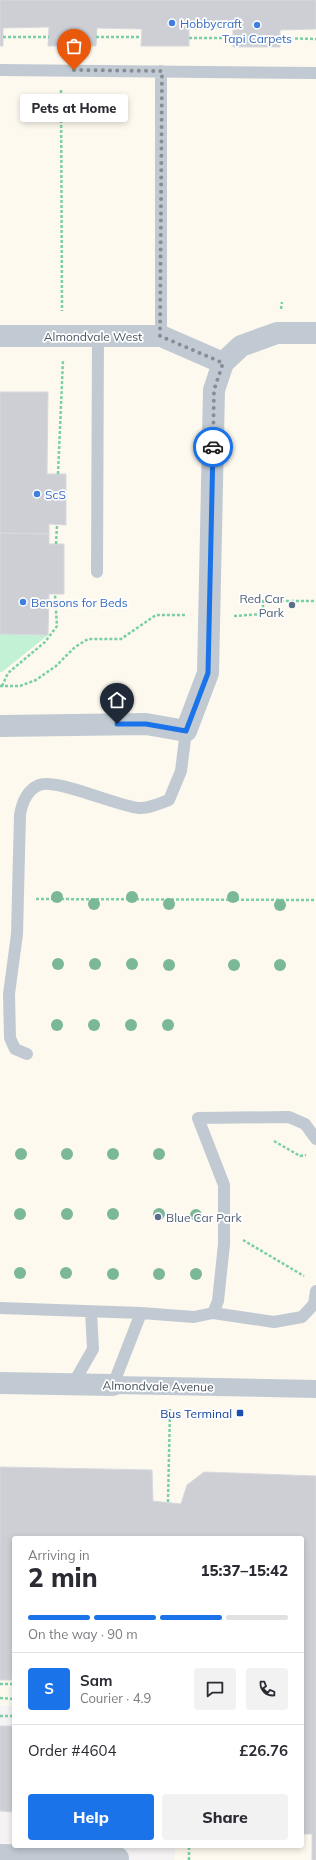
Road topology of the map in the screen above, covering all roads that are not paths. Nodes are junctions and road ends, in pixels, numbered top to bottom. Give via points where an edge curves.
1 (0, 70) edge
2 (162, 71) junction
3 (316, 73) edge
4 (316, 333) edge
5 (98, 335) junction
6 (0, 336) edge
7 (160, 336) junction
8 (223, 363) junction
9 (97, 572) dead end
10 (0, 726) edge
11 (186, 731) junction
12 (27, 1054) dead end
13 (316, 1136) edge
14 (316, 1291) edge
15 (0, 1308) edge
16 (91, 1312) junction
17 (141, 1313) junction
18 (213, 1313) junction
19 (0, 1383) edge
20 (73, 1384) junction
21 (113, 1385) junction
22 (316, 1389) edge
23 (0, 1855) edge
24 (118, 1858) dead end

1 - 2 lane
2 - 3 lane
2 - 7 lane
4 - 8 street via 277,333 241,346
5 - 6 street, Almondvale West
5 - 7 street, Almondvale West
5 - 9 lane
7 - 8 street, Almondvale West
8 - 11 street via 214,390 208,673
10 - 11 street via 146,724
11 - 12 lane via 181,771 169,800 141,809 54,784 40,785 29,792 21,807 17,934 9,994 10,1038 15,1049
13 - 18 lane via 305,1124 289,1117 198,1118 224,1185 224,1240 218,1301
14 - 18 lane via 314,1304 302,1317 274,1322
15 - 16 lane
16 - 17 lane
16 - 20 lane via 93,1349
17 - 18 lane via 194,1317
17 - 21 lane
19 - 20 street, Almondvale Avenue
20 - 21 street, Almondvale Avenue
21 - 22 street, Almondvale Avenue
23 - 24 street

